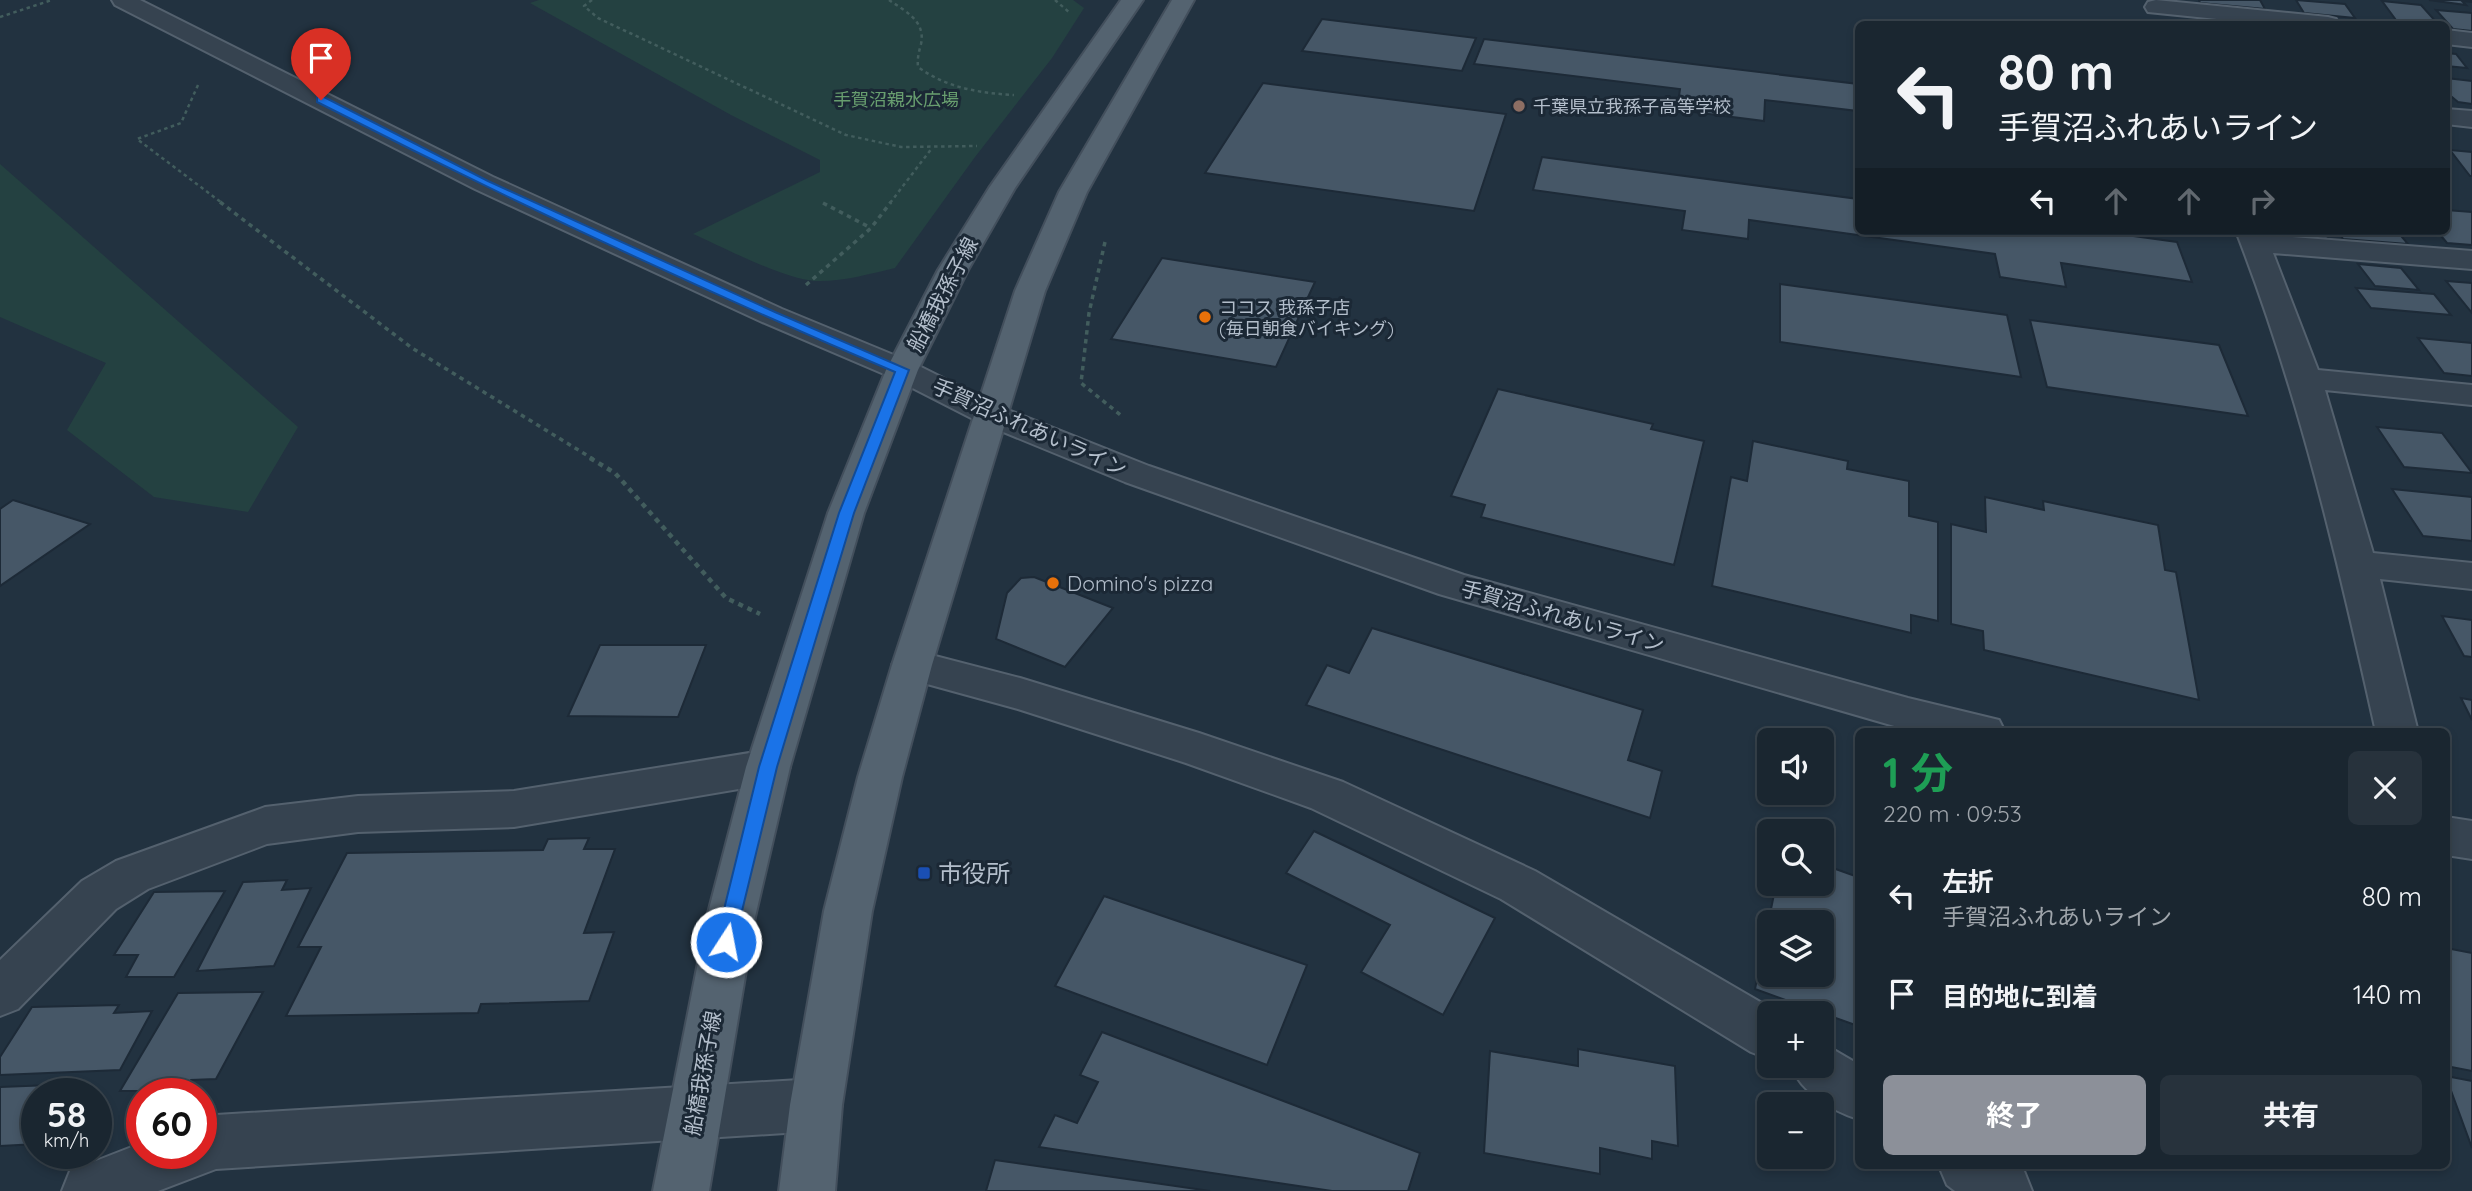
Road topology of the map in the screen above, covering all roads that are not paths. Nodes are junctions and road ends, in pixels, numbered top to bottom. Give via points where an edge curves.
1 (122, 0) edge
2 (1132, 0) edge
3 (1183, 0) edge
4 (2158, 10) edge
5 (2292, 21) edge
6 (2450, 37) edge
7 (2472, 40) edge
8 (2450, 116) edge
9 (2472, 119) edge
10 (2253, 237) edge
11 (2472, 260) edge
12 (902, 370) junction
13 (2307, 379) junction
14 (2472, 395) edge
15 (991, 415) junction
16 (2358, 564) junction
17 (2472, 576) edge
18 (912, 665) junction
19 (1967, 728) edge
20 (2396, 728) edge
21 (768, 767) junction
22 (2450, 837) edge
23 (2472, 840) edge
24 (0, 993) edge
25 (1757, 1028) edge
26 (1834, 1078) edge
27 (1855, 1092) edge
28 (816, 1105) junction
29 (694, 1113) junction
30 (217, 1142) edge
31 (145, 1169) edge
32 (1971, 1169) edge
33 (90, 1191) edge
34 (681, 1191) edge
35 (807, 1191) edge
36 (2004, 1191) edge

1 - 12 street, 手賀沼ふれあいライン via 484,183
2 - 12 main road, 船橋我孫子線 via 1002,188
3 - 15 main road via 1073,192 1030,291
4 - 5 street
6 - 7 street
8 - 9 street
10 - 11 street
10 - 13 street
12 - 15 street, 手賀沼ふれあいライン
12 - 21 main road, 船橋我孫子線 via 846,513
13 - 14 street
13 - 16 street
15 - 18 main road
15 - 19 street, 手賀沼ふれあいライン via 1137,474 1453,585
16 - 17 street
16 - 20 street
18 - 25 street via 1020,694 1326,794 1518,885
18 - 28 main road via 848,911
21 - 24 street via 514,809 358,814 265,826 132,875 99,895
21 - 29 main road, 船橋我孫子線 via 731,917
22 - 23 street
26 - 27 street
28 - 29 street
28 - 35 main road
29 - 30 street
29 - 34 main road, 船橋我孫子線
31 - 33 street
32 - 36 street

